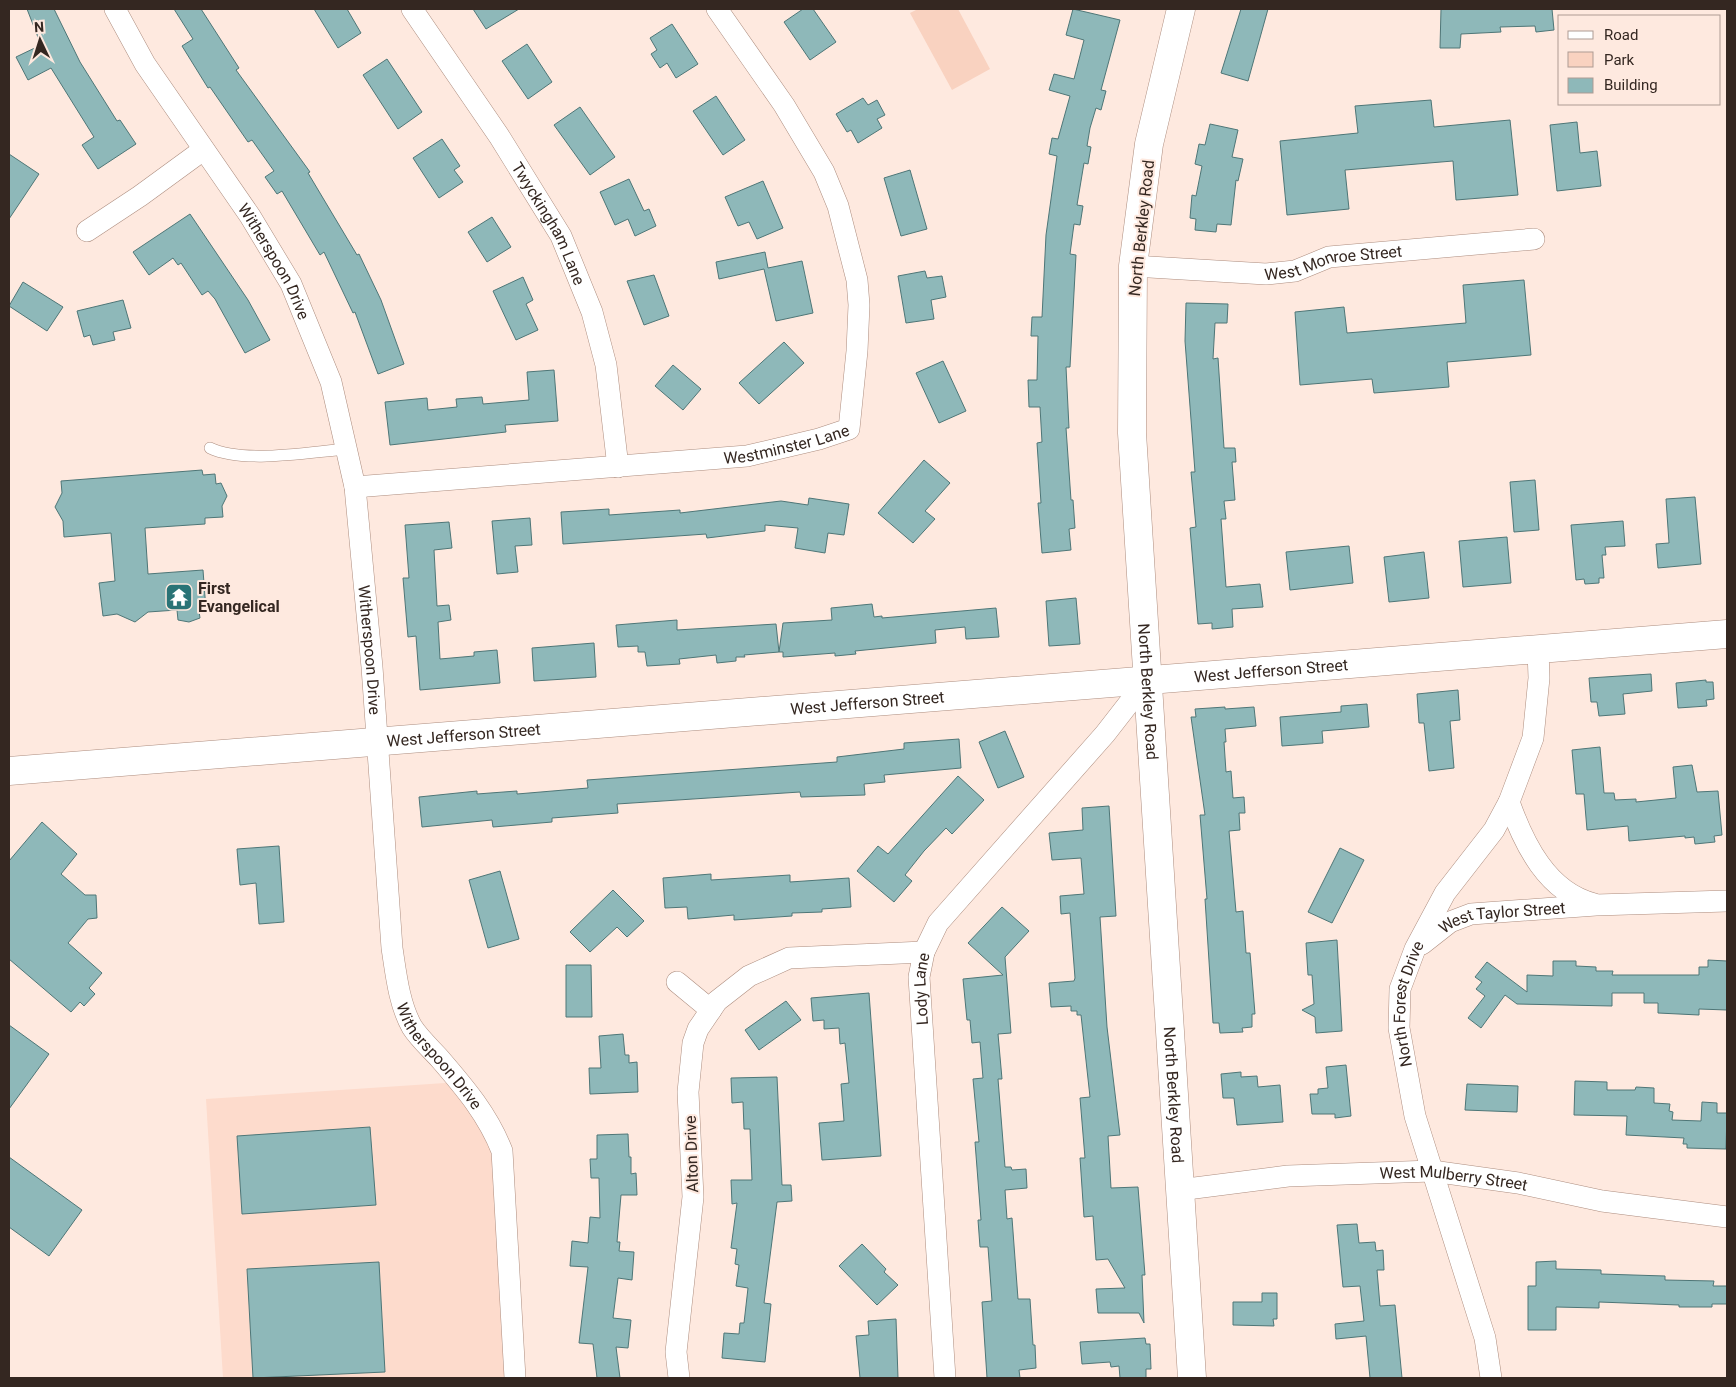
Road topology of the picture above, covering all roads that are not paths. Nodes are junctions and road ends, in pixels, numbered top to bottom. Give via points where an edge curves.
1 (115, 9) edge
2 (412, 9) edge
3 (717, 9) edge
4 (1181, 9) edge
5 (203, 150) junction
6 (87, 231) dead end
7 (1534, 238) dead end
8 (1133, 266) junction
9 (210, 448) dead end
10 (346, 449) junction
11 (618, 467) junction
12 (355, 487) junction
13 (1727, 634) edge
14 (1538, 650) junction
15 (1147, 680) junction
16 (378, 742) junction
17 (9, 771) edge
18 (1509, 802) junction
19 (1727, 900) edge
20 (1596, 905) junction
21 (1415, 949) junction
22 (924, 952) junction
23 (677, 982) dead end
24 (711, 1010) junction
25 (1432, 1171) junction
26 (1180, 1190) junction
27 (1727, 1217) edge
28 (515, 1378) edge
29 (679, 1378) edge
30 (945, 1378) edge
31 (1192, 1378) edge
32 (1490, 1378) edge

1 - 5 street, Witherspoon Drive via 144,64
2 - 11 street, Twyckingham Lane via 499,136 561,236 592,312 606,364
3 - 11 street, Westminster Lane via 784,105 824,172 838,206 857,280 859,306 858,351 849,429 747,456
4 - 8 street, North Berkley Road via 1149,144
5 - 6 street
5 - 10 street, Witherspoon Drive via 250,216 291,284 331,382
7 - 8 street, West Monroe Street via 1329,257 1295,270 1266,274
8 - 15 street, North Berkley Road via 1132,433
9 - 10 lane via 244,457
10 - 12 street, Witherspoon Drive
11 - 12 street, Westminster Lane
12 - 16 street, Witherspoon Drive
13 - 14 street, West Jefferson Street
14 - 15 street, West Jefferson Street
14 - 18 street, North Forest Drive via 1539,678 1533,738
15 - 16 street, West Jefferson Street
15 - 22 street, Lody Lane via 1105,734 938,923
15 - 26 street, North Berkley Road
16 - 17 street, West Jefferson Street
16 - 28 street, Witherspoon Drive via 392,948 405,1012 413,1028 463,1086 492,1126 502,1151
18 - 20 street, West Taylor Street via 1538,864 1555,883 1583,902
18 - 21 street, North Forest Drive via 1494,830 1445,893
19 - 20 street, West Taylor Street
20 - 21 street, West Taylor Street via 1471,914 1450,922
21 - 25 street, North Forest Drive via 1400,989 1400,1028 1415,1116
22 - 24 street, Alton Drive via 789,958 749,976 717,1001
22 - 30 street, Lody Lane via 919,977
23 - 24 street
24 - 29 street, Alton Drive via 693,1043 688,1092 693,1197 676,1352
25 - 26 street, West Mulberry Street via 1288,1176
25 - 27 street, West Mulberry Street via 1518,1183 1602,1201
25 - 32 street, North Forest Drive via 1485,1338
26 - 31 street, North Berkley Road

